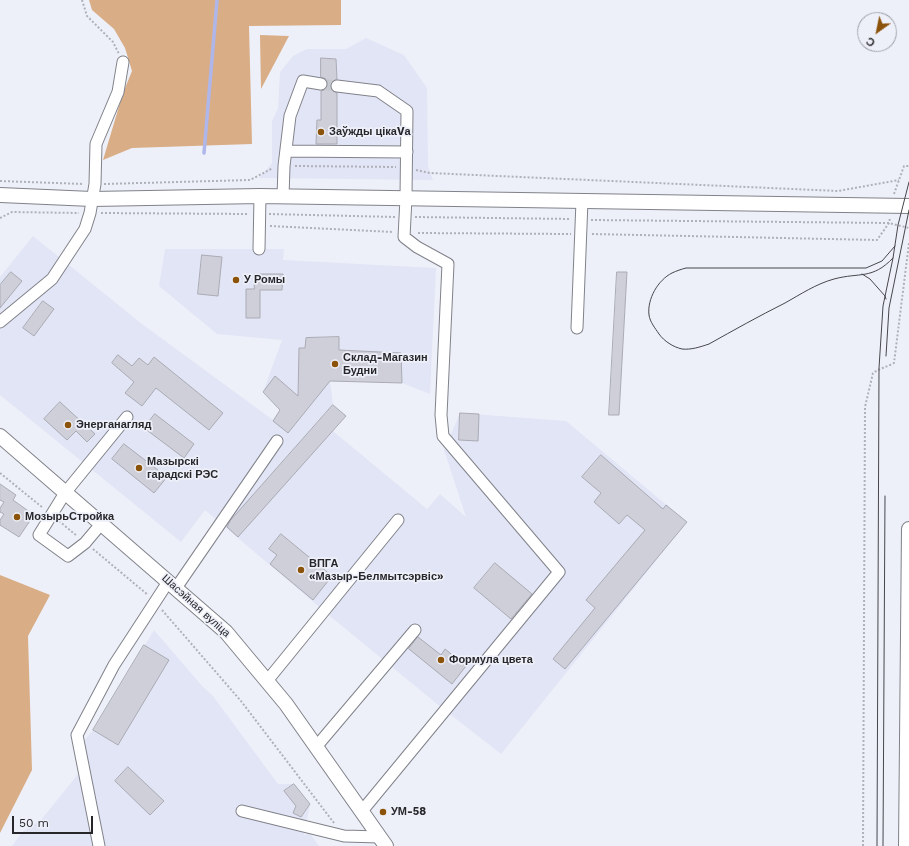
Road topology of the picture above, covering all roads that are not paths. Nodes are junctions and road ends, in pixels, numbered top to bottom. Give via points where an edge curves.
1 (123, 62) road end
2 (321, 84) tunnel mouth
3 (337, 86) tunnel mouth
4 (286, 151) junction
5 (407, 152) junction
6 (0, 195) edge
7 (260, 196) junction
8 (283, 197) junction
9 (92, 198) junction
10 (406, 198) junction
11 (582, 201) junction
12 (909, 206) edge
13 (259, 249) dead end
14 (0, 322) edge
15 (577, 328) dead end
16 (127, 417) dead end
17 (277, 441) dead end
18 (2, 442) edge
19 (65, 493) junction
20 (398, 520) dead end
21 (101, 524) junction
22 (909, 529) edge
23 (172, 585) junction
24 (415, 630) dead end
25 (267, 681) junction
26 (316, 747) junction
27 (242, 811) dead end
28 (362, 811) junction
29 (383, 841) edge
30 (99, 846) edge
31 (906, 846) edge

1 - 9 lane via 118,92 96,144
2 - 4 lane via 303,81 290,116
3 - 5 lane via 378,91 407,111
4 - 5 lane
4 - 8 lane
5 - 10 lane
6 - 9 main road
7 - 8 main road
7 - 9 main road
7 - 13 lane
8 - 10 main road
9 - 14 lane via 85,229 52,279
10 - 11 main road
10 - 28 lane via 404,237 448,264 441,415 443,436 559,572
11 - 12 main road
11 - 15 lane
16 - 19 lane
17 - 23 lane
18 - 19 main road, Шасэйная вуліца
19 - 21 main road, Шасэйная вуліца
19 - 21 lane via 40,535 68,556
20 - 25 lane
21 - 23 main road, Шасэйная вуліца
22 - 31 main road
23 - 25 main road, Шасэйная вуліца via 226,632
23 - 30 lane via 155,602 114,665 77,735
24 - 26 lane
25 - 26 main road, Шасэйная вуліца
26 - 28 main road, Шасэйная вуліца
27 - 29 lane via 344,836
28 - 29 main road, Шасэйная вуліца

